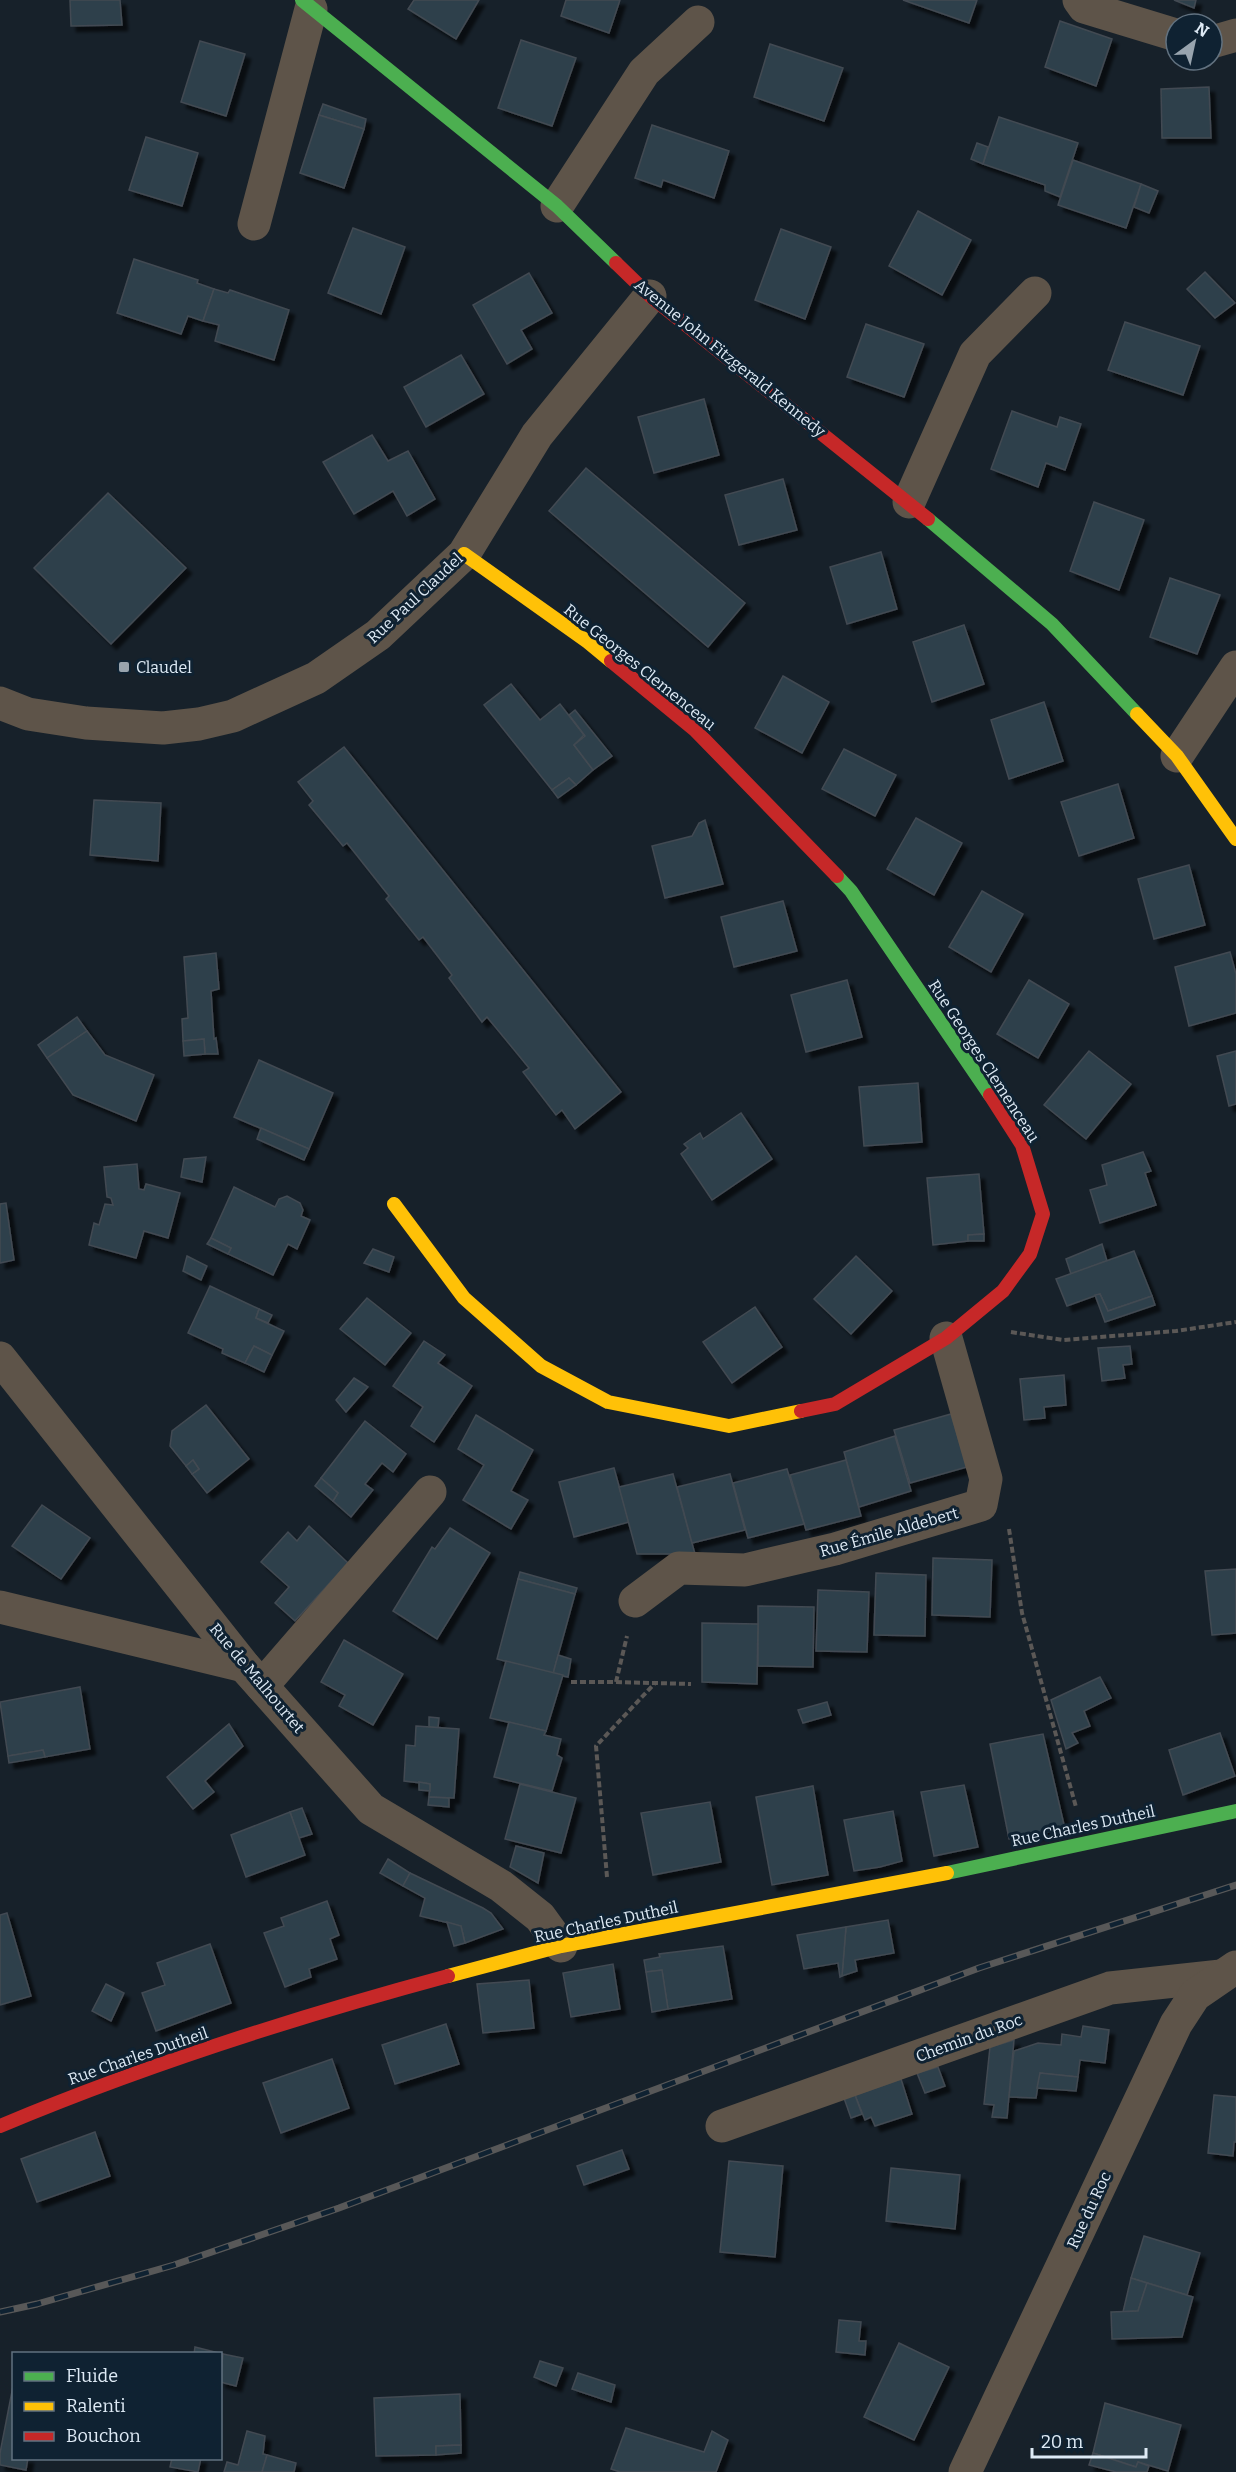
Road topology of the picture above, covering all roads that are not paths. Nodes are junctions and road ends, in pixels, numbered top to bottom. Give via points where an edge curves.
1 (1079, 0) edge
2 (307, 4) edge
3 (698, 22) dead end
4 (1164, 31) edge
5 (557, 206) junction
6 (254, 224) dead end
7 (1035, 293) dead end
8 (650, 296) junction
9 (909, 502) junction
10 (464, 554) junction
11 (1236, 667) edge
12 (0, 703) edge
13 (1177, 756) junction
14 (1236, 839) edge
15 (394, 1204) dead end
16 (953, 1332) junction
17 (0, 1358) edge
18 (430, 1492) dead end
19 (635, 1601) road end
20 (0, 1607) edge
21 (253, 1676) junction
22 (1236, 1811) edge
23 (561, 1946) junction
24 (1228, 1971) edge
25 (0, 2126) edge
26 (722, 2126) dead end
27 (965, 2472) edge

1 - 4 street via 1084,7
2 - 5 street, Avenue John Fitzgerald Kennedy
2 - 6 street, Avenue John Fitzgerald Kennedy
3 - 5 street via 644,72
5 - 8 street, Avenue John Fitzgerald Kennedy
7 - 9 street via 975,354
8 - 9 street, Avenue John Fitzgerald Kennedy
8 - 10 street, Rue Paul Claudel via 537,435
9 - 13 street, Avenue John Fitzgerald Kennedy via 1052,624
10 - 12 street, Rue Paul Claudel via 378,635 316,678 233,716 164,728 86,723 28,714
10 - 16 street, Rue Georges Clemenceau via 588,642 695,730 851,891 1022,1145 1043,1214 1030,1254 1003,1290
11 - 13 street
13 - 14 street, Avenue John Fitzgerald Kennedy
15 - 16 street, Rue Georges Clemenceau via 464,1298 541,1366 608,1402 729,1426 835,1404
16 - 19 street, Rue Émile Aldebert via 986,1479 981,1505 835,1549 746,1570 679,1568
17 - 21 street, Rue de Malhourtet
18 - 21 street
20 - 21 street
21 - 23 street, Rue de Malhourtet via 371,1809 501,1886 540,1917
22 - 23 street, Rue Charles Dutheil via 923,1877
23 - 25 street, Rue Charles Dutheil via 340,2005 75,2095
24 - 26 street, Chemin du Roc via 1110,1988
24 - 27 street, Rue du Roc via 1195,1995 1176,2024

